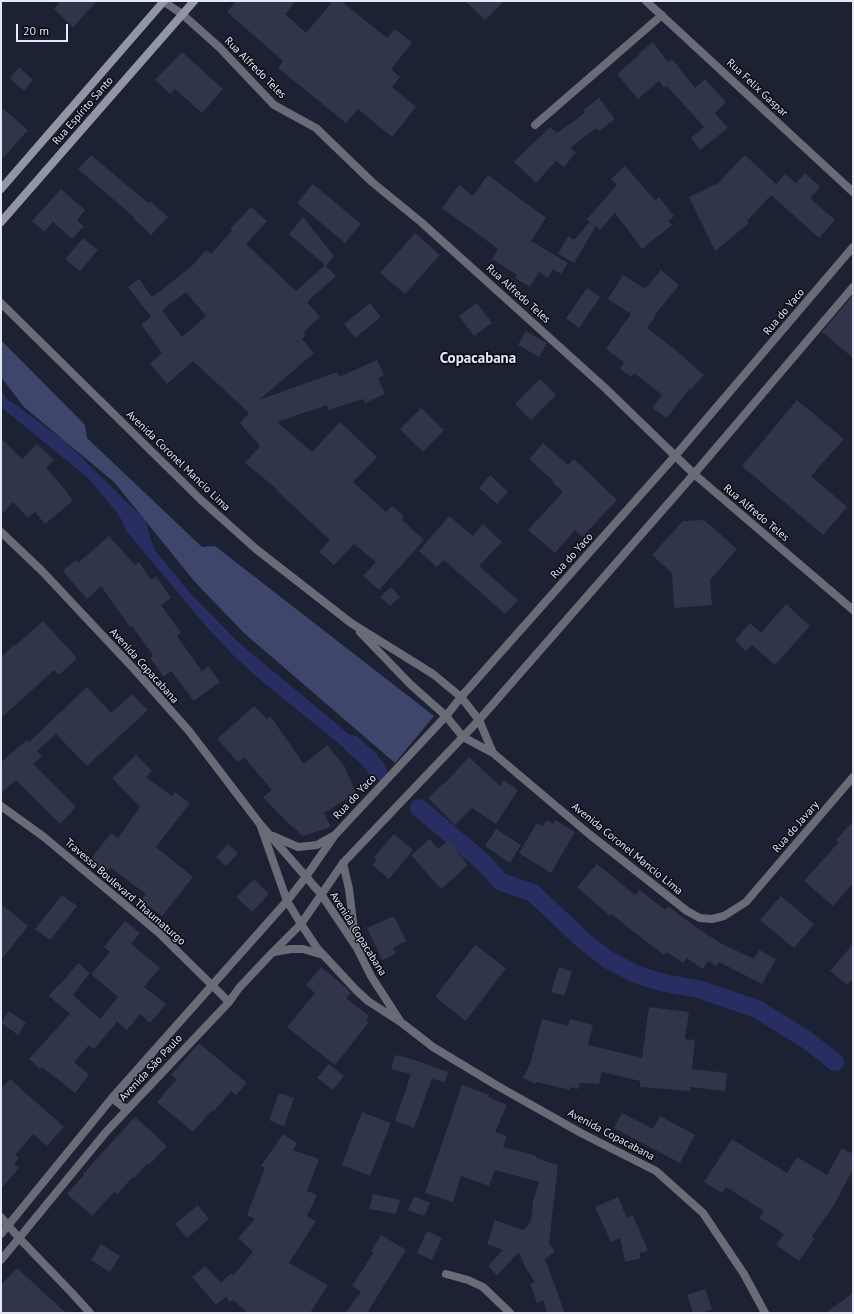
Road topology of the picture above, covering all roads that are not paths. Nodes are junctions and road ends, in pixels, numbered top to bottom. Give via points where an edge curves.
1 (163, 1) edge
2 (194, 1) edge
3 (646, 1) edge
4 (182, 14) junction
5 (662, 15) junction
6 (535, 124) dead end
7 (1, 189) edge
8 (853, 192) edge
9 (1, 222) edge
10 (853, 247) edge
11 (853, 287) edge
12 (1, 303) edge
13 (675, 456) junction
14 (694, 474) junction
15 (1, 532) edge
16 (853, 610) edge
17 (351, 623) junction
18 (461, 697) junction
19 (446, 716) junction
20 (479, 720) junction
21 (463, 738) junction
22 (493, 753) junction
23 (853, 778) edge
24 (1, 806) edge
25 (260, 824) junction
26 (268, 833) junction
27 (335, 835) junction
28 (343, 863) junction
29 (305, 878) junction
30 (756, 891) joint
31 (321, 894) junction
32 (287, 900) junction
33 (301, 924) junction
34 (357, 948) junction
35 (273, 952) junction
36 (325, 956) junction
37 (213, 986) junction
38 (229, 1002) junction
39 (402, 1023) junction
40 (112, 1098) junction
41 (126, 1109) junction
42 (1, 1217) edge
43 (9, 1225) junction
44 (1, 1234) edge
45 (18, 1238) junction
46 (1, 1260) edge
47 (446, 1274) dead end
48 (90, 1313) edge
49 (510, 1313) edge
50 (765, 1313) edge

1 - 4 street, Rua Alfredo Teles
1 - 7 main road, Rua Espírito Santo
2 - 4 main road, Rua Espírito Santo
3 - 5 street, Rua Felix Gaspar
4 - 9 main road, Rua Espírito Santo
4 - 13 street, Rua Alfredo Teles via 219,47 274,105 316,128 372,182 421,222 599,382
5 - 6 street
5 - 8 street, Rua Felix Gaspar
10 - 13 street, Rua do Yaco
11 - 14 street
12 - 17 street, Avenida Coronel Mancio Lima via 201,500 256,550
13 - 14 street, Rua Alfredo Teles
13 - 18 street, Rua do Yaco
14 - 16 street, Rua Alfredo Teles
14 - 20 street
15 - 25 street, Avenida Copacabana via 134,669 189,731
17 - 18 street, Avenida Coronel Mancio Lima via 433,674
17 - 19 street, Avenida Coronel Mancio Lima via 410,684
18 - 19 street, Rua do Yaco
18 - 20 street, Avenida Coronel Mancio Lima
19 - 21 street, Avenida Coronel Mancio Lima
19 - 27 street, Rua do Yaco
20 - 21 street
20 - 22 street, Avenida Coronel Mancio Lima
21 - 22 street, Avenida Coronel Mancio Lima
21 - 28 street
22 - 30 street, Avenida Coronel Mancio Lima via 589,834 687,911 700,918 712,920 724,916 746,902
23 - 30 street, Rua do Javary
24 - 37 street, Travessa Boulevard Thaumaturgo via 44,837 160,933
25 - 26 street, Avenida Copacabana
25 - 32 street, Avenida Copacabana
26 - 27 street via 298,847 316,845
26 - 29 street, Avenida Copacabana
27 - 29 street, Rua do Yaco
28 - 31 street
28 - 34 street
29 - 31 street, Avenida Copacabana
29 - 32 street, Avenida São Paulo
31 - 33 street, Avenida São Paulo
31 - 34 street, Avenida Copacabana
32 - 33 street, Avenida Copacabana
32 - 37 street, Avenida São Paulo
33 - 35 street, Avenida São Paulo
33 - 36 street, Avenida Copacabana
34 - 39 street, Avenida Copacabana via 371,976
35 - 36 street via 303,949
35 - 38 street, Avenida São Paulo
36 - 39 street, Avenida Copacabana via 368,1001
37 - 38 street, Travessa Boulevard Thaumaturgo
37 - 40 street, Avenida São Paulo
38 - 41 street, Avenida São Paulo
39 - 50 street, Avenida Copacabana via 434,1047 496,1085 656,1171 703,1213 744,1274
40 - 41 street
40 - 43 street, Avenida São Paulo
41 - 45 street, Avenida São Paulo
42 - 43 street
43 - 44 street, Avenida São Paulo
43 - 45 street
45 - 46 street, Avenida São Paulo
45 - 48 street
47 - 49 street via 468,1280 483,1288

